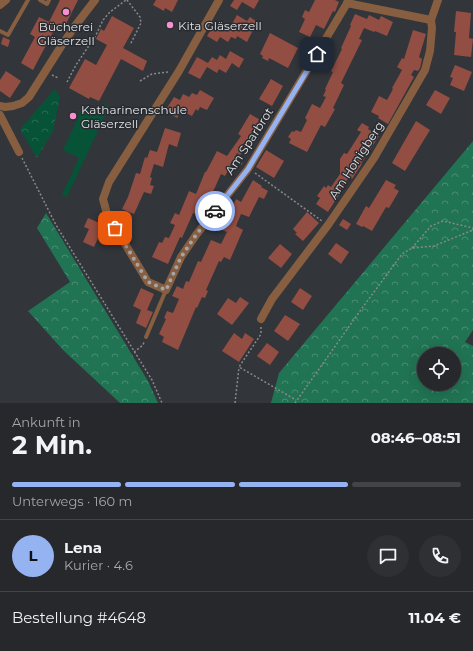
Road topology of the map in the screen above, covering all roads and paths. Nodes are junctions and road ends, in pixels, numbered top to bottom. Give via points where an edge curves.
1 (6, 0) edge
2 (28, 0) edge
3 (40, 0) edge
4 (49, 0) edge
5 (95, 0) edge
6 (126, 0) edge
7 (220, 0) edge
8 (438, 0) edge
9 (348, 1) edge
10 (0, 4) edge
11 (431, 20) junction
12 (0, 31) edge
13 (130, 45) dead end
14 (179, 71) junction
15 (140, 81) dead end
16 (67, 82) dead end
17 (0, 106) edge
18 (0, 115) edge
19 (19, 152) joint
20 (248, 169) junction
21 (328, 225) junction
22 (473, 229) edge
23 (412, 248) junction
24 (166, 290) junction
25 (261, 319) joint
26 (146, 337) joint
27 (134, 352) junction
28 (239, 367) junction
29 (296, 400) junction
30 (162, 403) edge
31 (235, 403) edge
32 (295, 403) edge

1 - 10 street
2 - 12 lane via 8,34
3 - 4 lane via 47,4
5 - 17 street via 63,42 29,97 13,106
6 - 13 path via 140,17 141,24
6 - 16 path via 103,20
7 - 14 street
8 - 11 street, Am Honigberg
9 - 11 street
9 - 20 street, Am Sparbrot
11 - 21 street, Am Honigberg via 430,51 425,70 374,158
14 - 15 path via 152,74
14 - 24 street via 109,182 104,199 107,214 148,282
18 - 19 street
19 - 27 path via 56,225
20 - 21 path
20 - 24 street, Am Sparbrot via 192,240
21 - 25 street, Am Honigberg via 272,299
22 - 23 path via 434,246
22 - 23 path via 443,221 431,226
23 - 29 path via 402,254
24 - 26 lane, Am Sparbrot
25 - 28 path via 261,334
26 - 27 path via 143,345
27 - 30 path via 152,380
28 - 29 path
28 - 31 path
29 - 32 path

